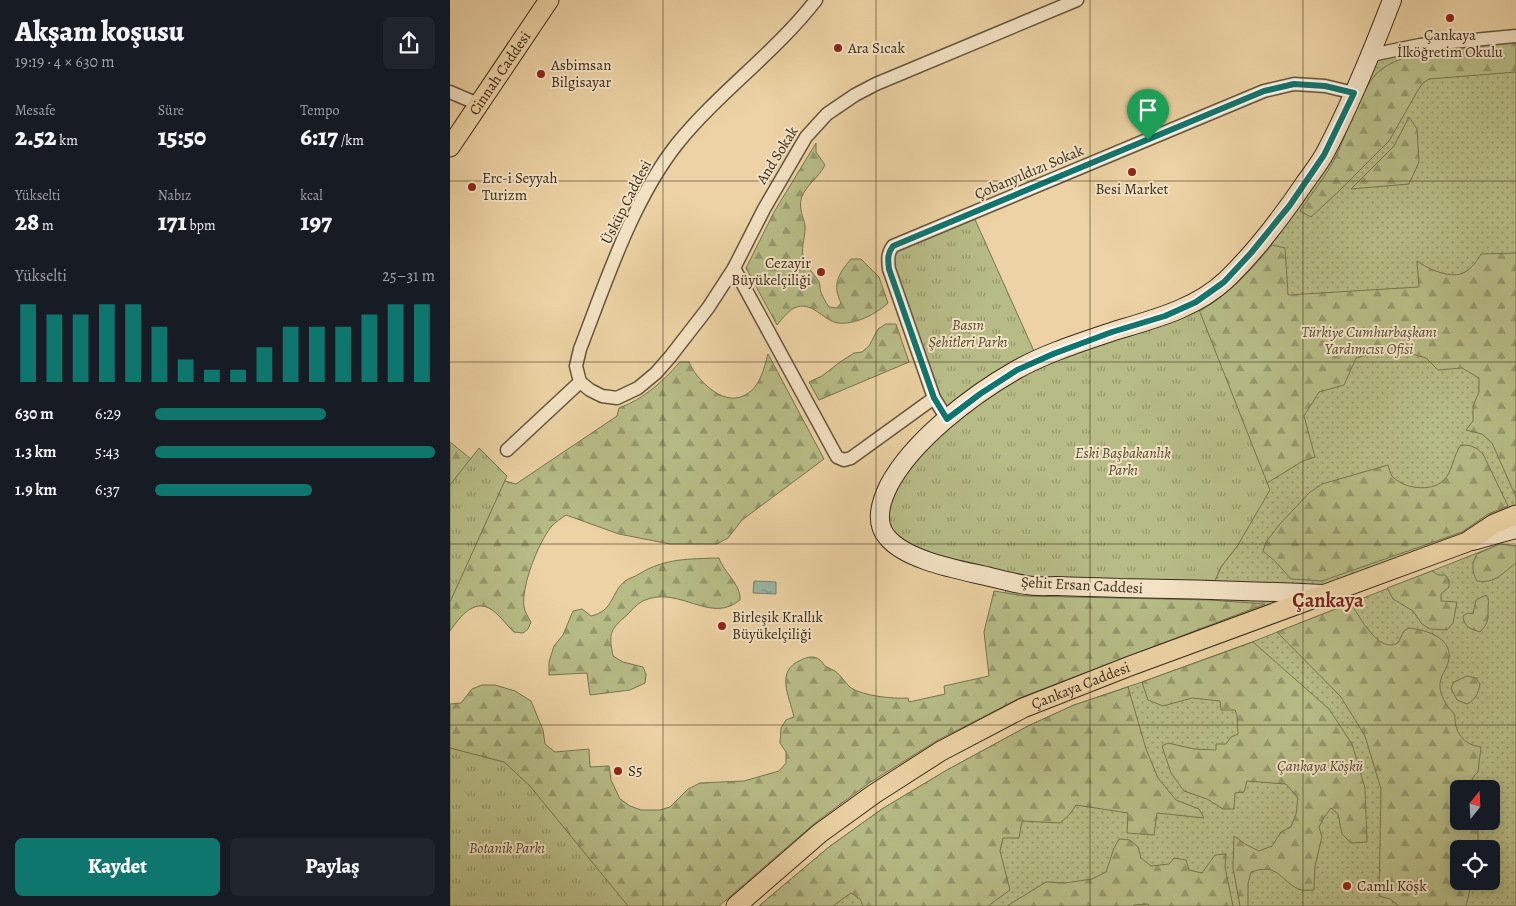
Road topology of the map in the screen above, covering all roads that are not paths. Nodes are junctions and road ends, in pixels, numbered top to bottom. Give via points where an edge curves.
1 (549, 0) edge
2 (816, 0) edge
3 (1078, 0) edge
4 (1392, 0) edge
5 (1516, 36) edge
6 (1371, 55) junction
7 (450, 92) edge
8 (1354, 93) junction
9 (478, 104) junction
10 (450, 147) edge
11 (734, 268) junction
12 (580, 382) junction
13 (934, 398) junction
14 (947, 419) junction
15 (507, 450) dead end
16 (1516, 515) edge
17 (1516, 529) edge
18 (1467, 542) junction
19 (1323, 594) junction
20 (736, 906) edge

1 - 9 main road, Cinnah Caddesi
2 - 12 street, Üsküp Caddesi via 786,36 700,119 656,172 624,238 580,349 576,366
3 - 11 street, And Sokak via 876,84 827,114 806,137 764,208
4 - 6 main road, Şehit Ersan Caddesi
5 - 6 street via 1420,45
6 - 8 main road, Şehit Ersan Caddesi
7 - 9 street
8 - 13 street, Çobanyıldızı Sokak via 1325,86 1294,84 1264,91 893,246 888,256 889,269
8 - 14 main road, Şehit Ersan Caddesi via 1324,155 1290,205 1224,282 1196,302 1165,316 1103,335 1017,370
9 - 10 main road, Cinnah Caddesi
11 - 12 street, And Sokak via 670,357 638,388 617,398 602,396
11 - 13 street via 837,456 844,460 851,458
12 - 15 street
13 - 14 street, Çobanyıldızı Sokak
14 - 19 main road, Şehit Ersan Caddesi via 902,464 882,500 880,512 884,535 893,544 921,558 1027,585
16 - 18 main road, Çankaya Caddesi via 1494,524
17 - 18 main road, Çankaya Caddesi
18 - 19 main road, Çankaya Caddesi
19 - 20 main road, Çankaya Caddesi via 1040,701 941,751 820,833

